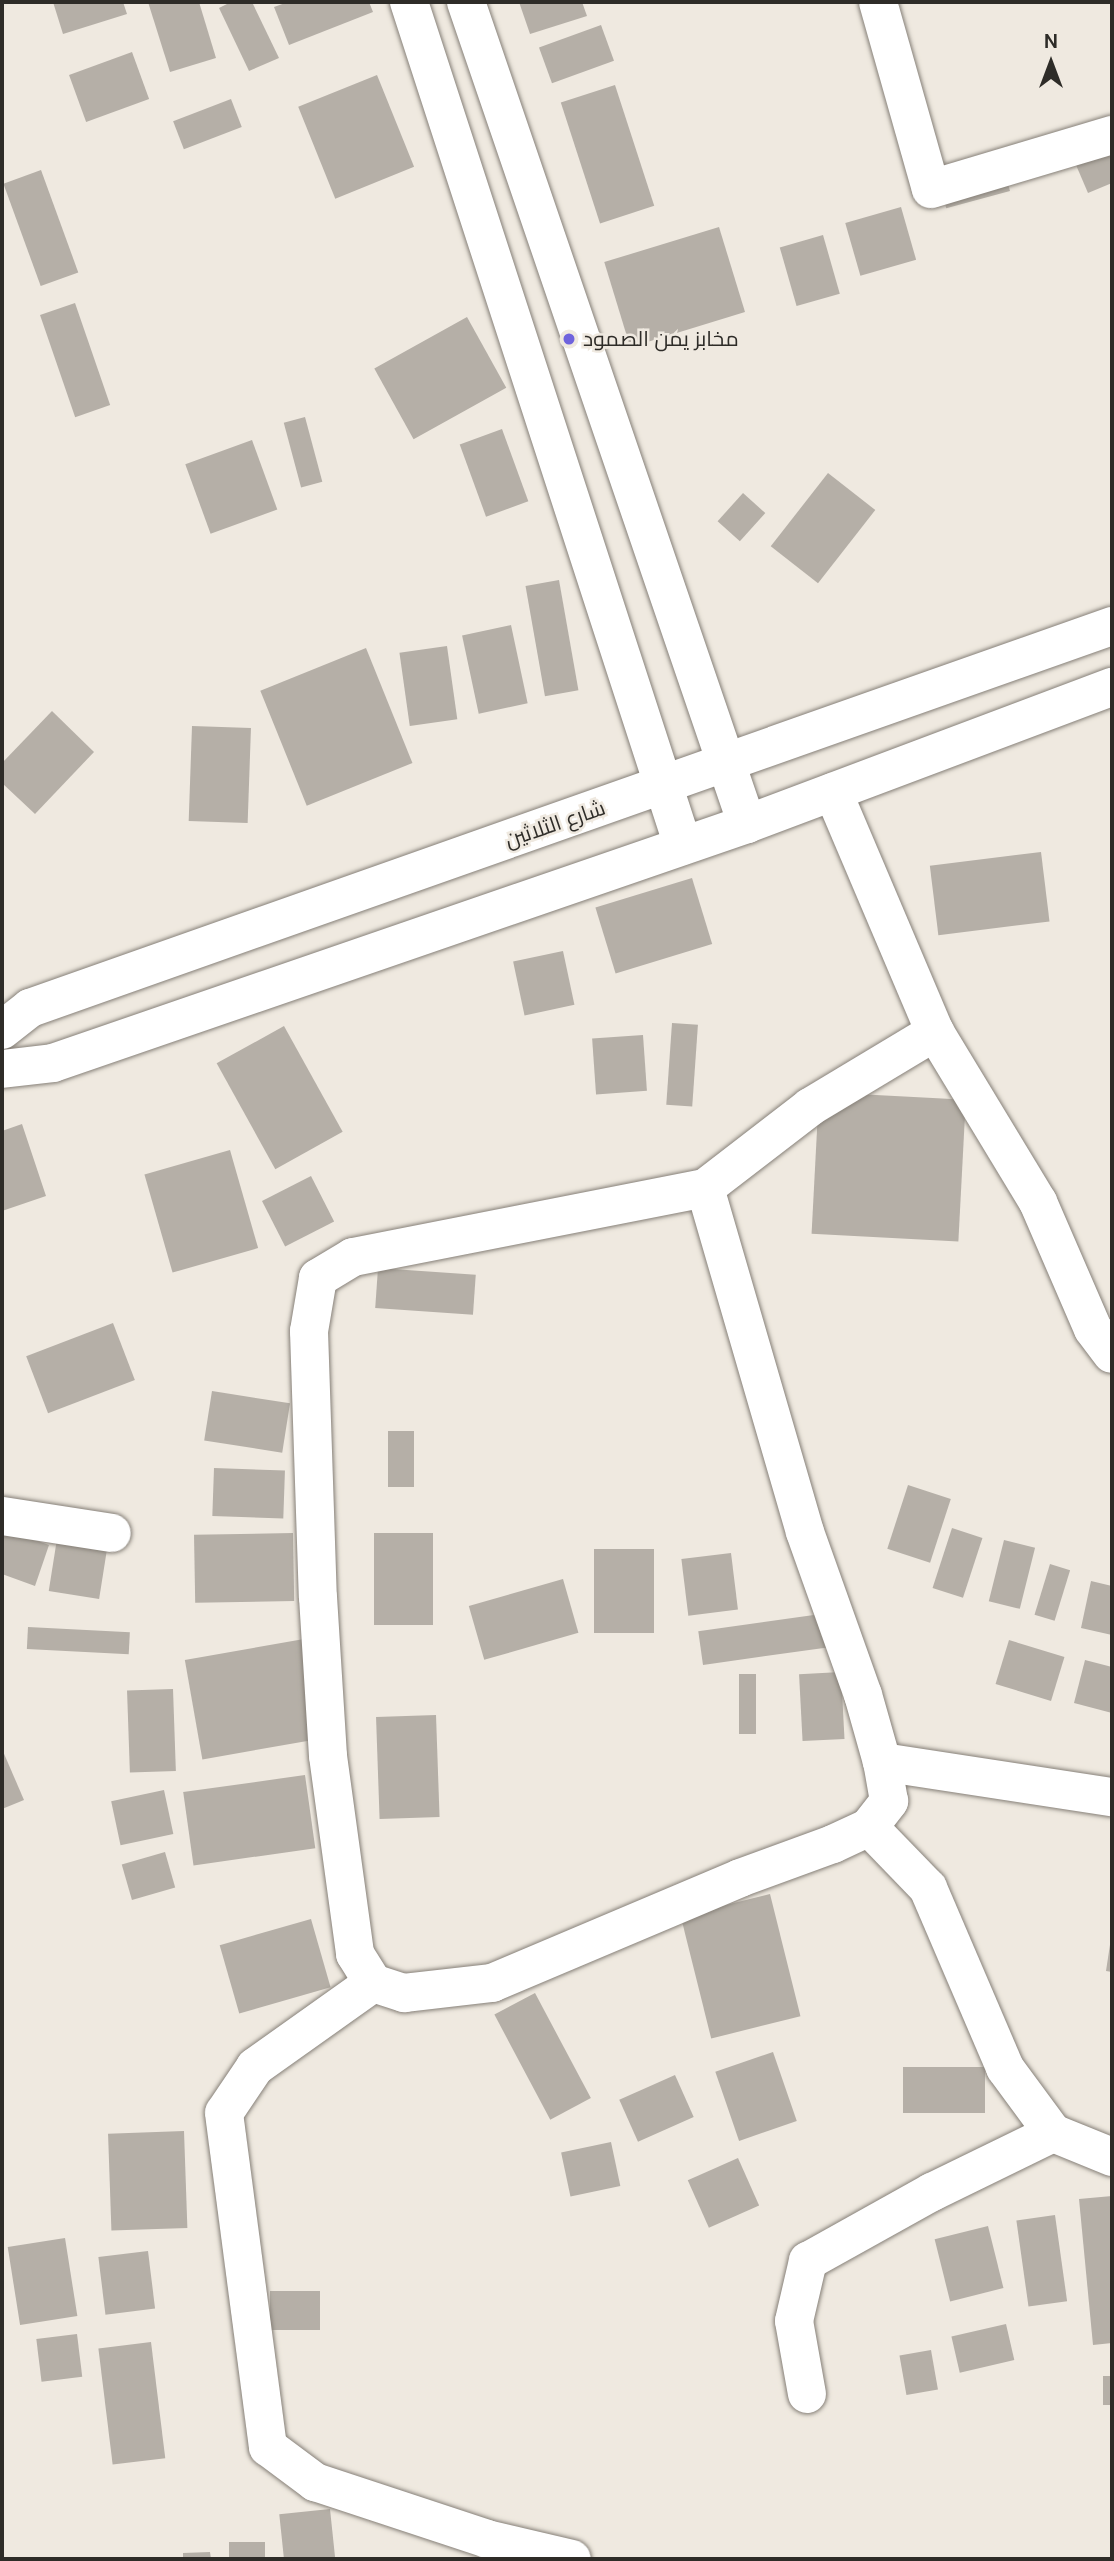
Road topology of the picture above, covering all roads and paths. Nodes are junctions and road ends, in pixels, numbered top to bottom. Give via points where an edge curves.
1 (409, 2) edge
2 (466, 2) edge
3 (878, 2) edge
4 (1112, 135) edge
5 (1112, 626) edge
6 (1112, 687) edge
7 (725, 765) junction
8 (663, 786) junction
9 (833, 792) junction
10 (747, 824) junction
11 (684, 846) junction
12 (2, 1030) edge
13 (935, 1032) junction
14 (2, 1069) edge
15 (705, 1188) junction
16 (1112, 1354) edge
17 (2, 1516) edge
18 (112, 1533) dead end
19 (882, 1762) junction
20 (1112, 1797) edge
21 (869, 1827) junction
22 (373, 1983) junction
23 (1053, 2133) junction
24 (1112, 2157) edge
25 (807, 2394) dead end
26 (572, 2559) edge

1 - 8 street
2 - 7 street
3 - 4 street via 931,189
5 - 7 street, شارع الثلاثين
6 - 9 street
7 - 8 street, شارع الثلاثين
7 - 10 street
8 - 11 street
8 - 12 street, شارع الثلاثين via 30,1008
9 - 10 street
9 - 13 street
10 - 11 street
11 - 14 street via 53,1063
13 - 15 street via 810,1107
13 - 16 street via 1038,1202 1093,1329
15 - 19 street via 805,1532
15 - 22 street via 353,1257 318,1278 309,1331 327,1742 355,1954
17 - 18 street
19 - 20 street
19 - 21 street via 889,1801
21 - 22 street via 492,1983 404,1993
21 - 23 street via 928,1888 1005,2068
22 - 26 street via 255,2067 224,2113 268,2447 315,2482 486,2539
23 - 24 street
23 - 25 street via 932,2192 808,2261 794,2321

